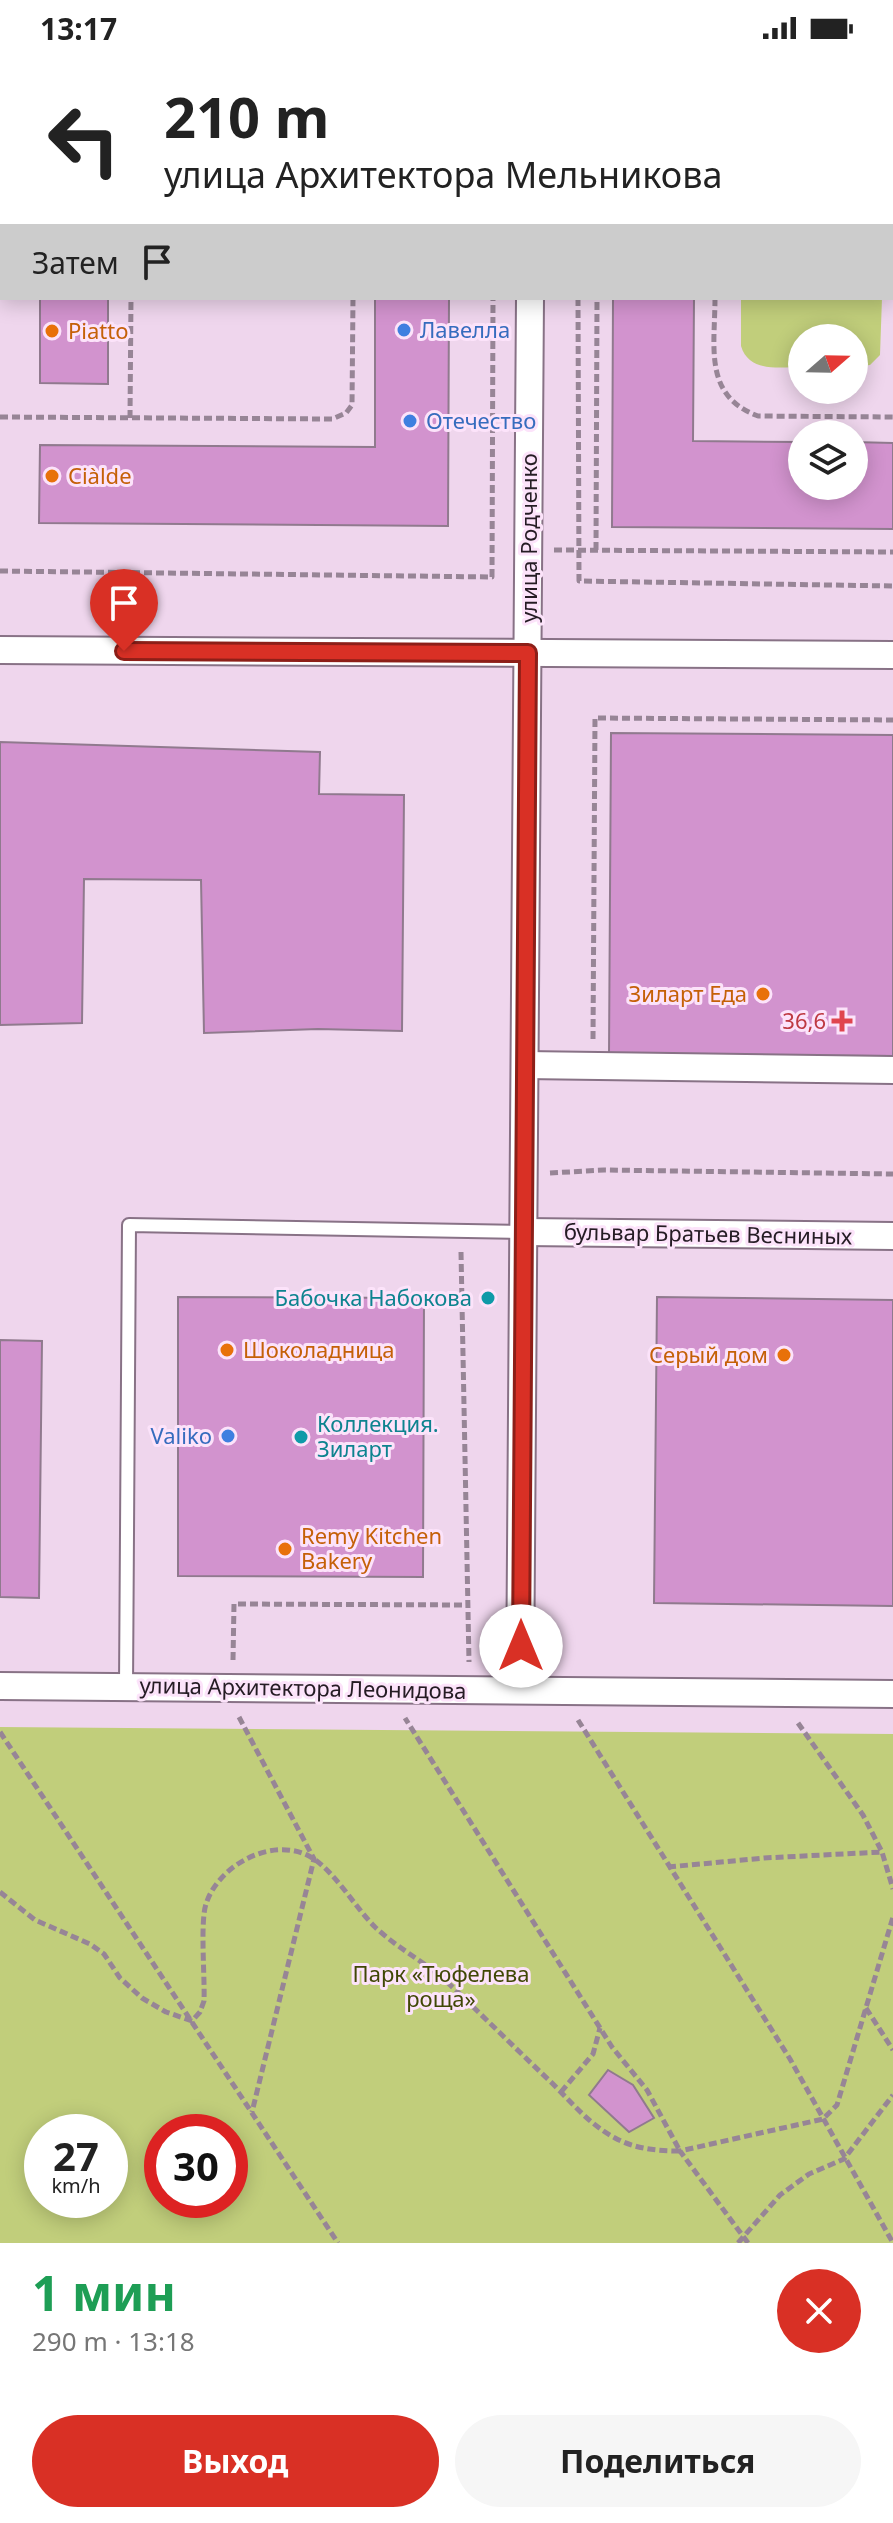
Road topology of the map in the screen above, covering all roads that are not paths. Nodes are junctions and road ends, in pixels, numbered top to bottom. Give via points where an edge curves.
1 (530, 300) edge
2 (0, 650) edge
3 (528, 653) junction
4 (893, 655) edge
5 (525, 1065) junction
6 (893, 1070) edge
7 (524, 1232) junction
8 (893, 1236) edge
9 (0, 1686) edge
10 (126, 1687) junction
11 (520, 1690) junction
12 (893, 1694) edge

1 - 3 street, улица Родченко
2 - 3 street
3 - 4 street
3 - 5 street, улица Родченко
5 - 6 street
5 - 7 street, улица Родченко
7 - 8 street, бульвар Братьев Весниных
7 - 10 lane via 129,1225
7 - 11 street, улица Родченко
9 - 10 street, улица Архитектора Леонидова
10 - 11 street, улица Архитектора Леонидова
11 - 12 street, улица Архитектора Леонидова

